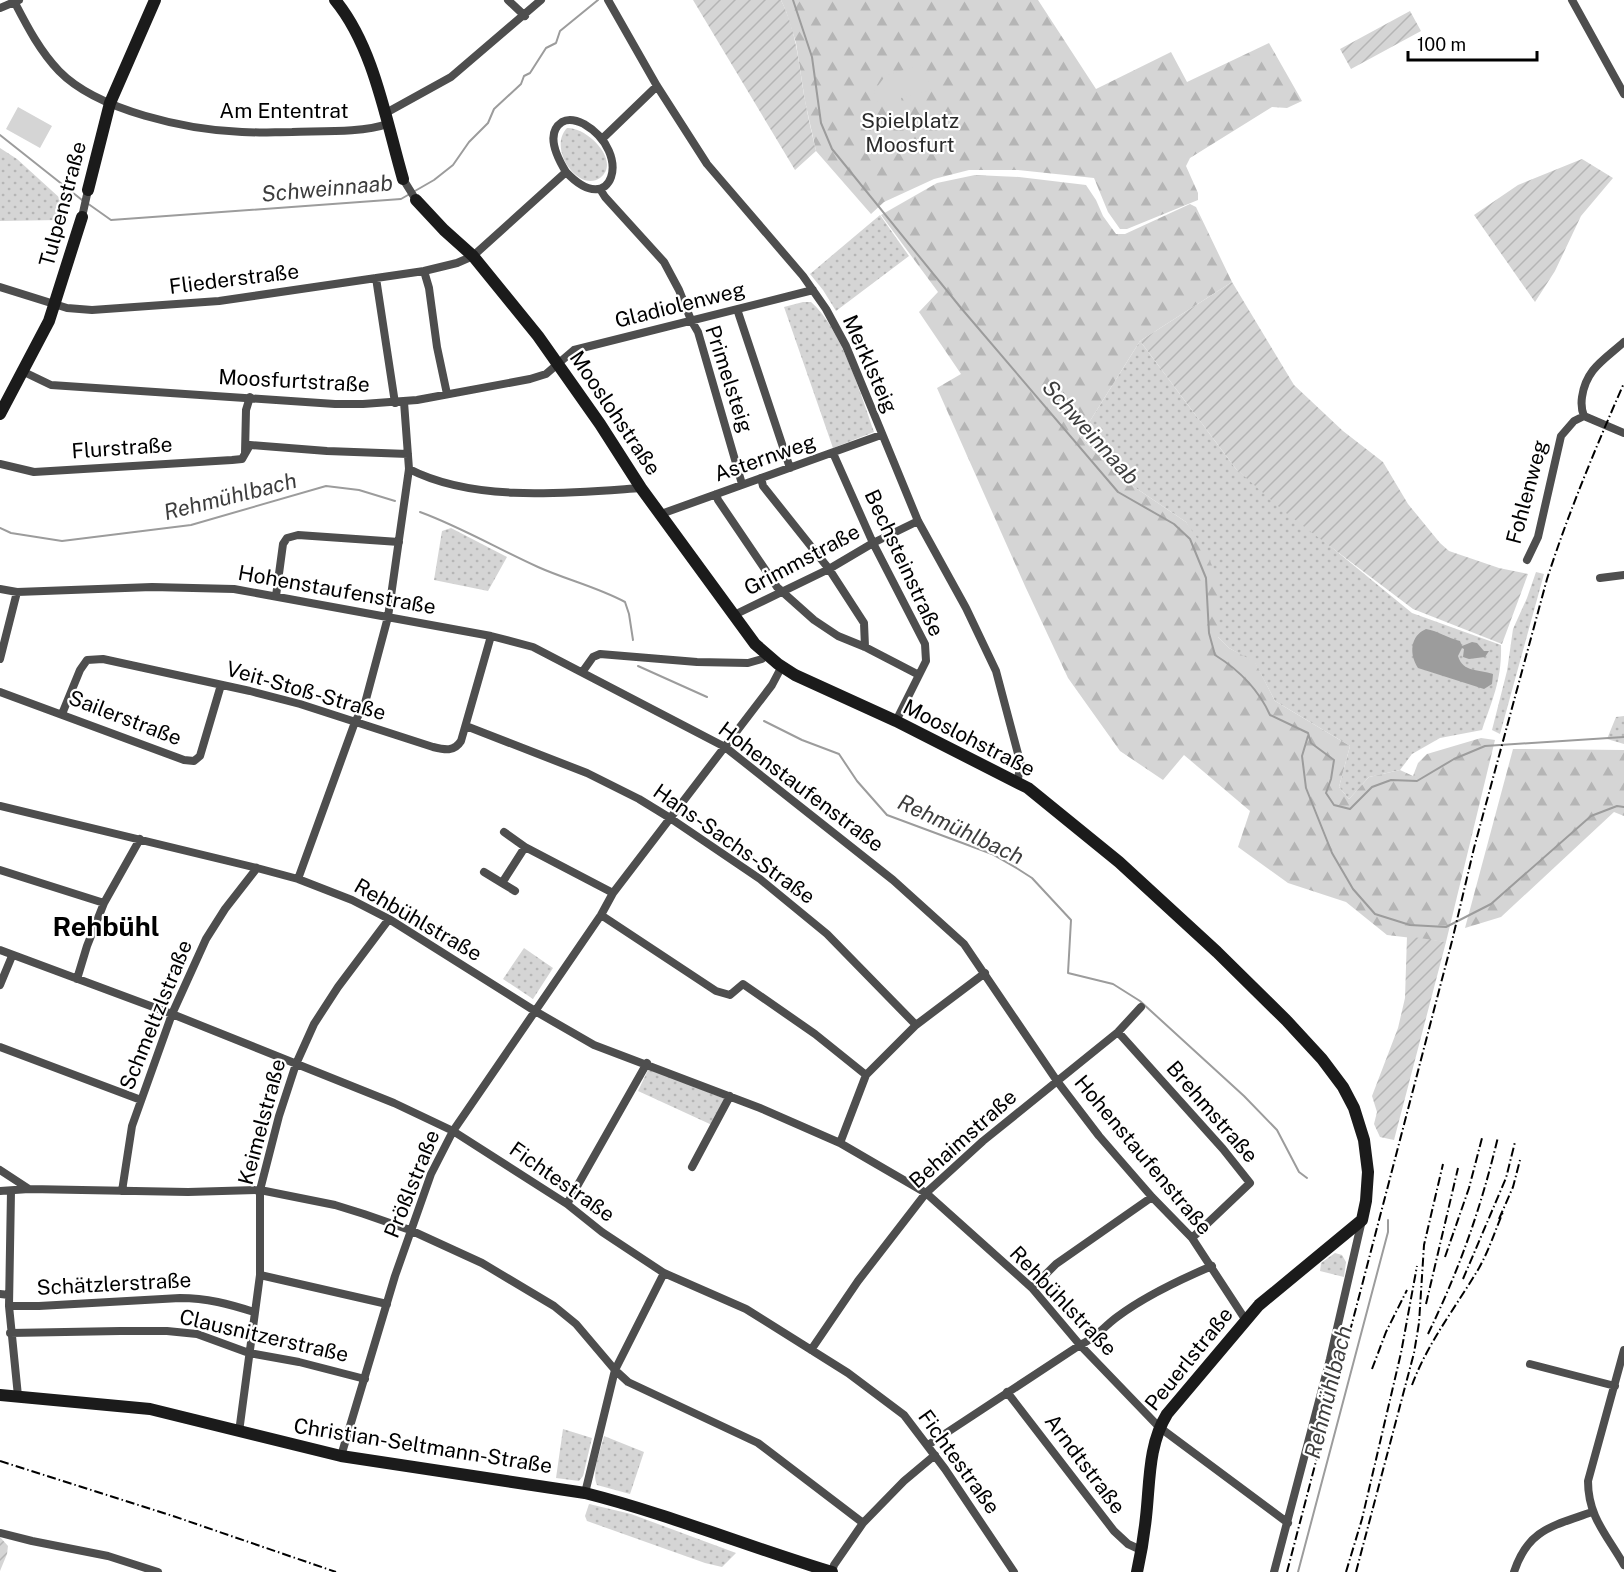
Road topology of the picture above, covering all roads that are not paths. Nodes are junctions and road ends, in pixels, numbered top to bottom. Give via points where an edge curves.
1 (154, 0) edge
2 (335, 0) edge
3 (508, 0) edge
4 (541, 0) edge
5 (609, 0) edge
6 (1572, 0) edge
7 (17, 2) edge
8 (0, 8) edge
9 (525, 16) junction
10 (657, 86) junction
11 (1624, 94) edge
12 (111, 103) junction
13 (386, 119) junction
14 (602, 139) junction
15 (566, 172) junction
16 (403, 179) joint
17 (600, 189) junction
18 (88, 190) joint
19 (416, 200) joint
20 (82, 217) joint
21 (473, 256) junction
22 (424, 271) junction
23 (376, 278) junction
24 (0, 287) edge
25 (813, 290) junction
26 (56, 305) junction
27 (738, 309) junction
28 (691, 320) junction
29 (1624, 342) edge
30 (558, 362) junction
31 (24, 372) junction
32 (447, 394) junction
33 (250, 397) junction
34 (399, 402) junction
35 (0, 414) edge
36 (1584, 416) junction
37 (1624, 433) edge
38 (881, 435) junction
39 (833, 453) junction
40 (245, 454) junction
41 (408, 454) junction
42 (0, 464) edge
43 (790, 468) junction
44 (409, 469) junction
45 (761, 478) junction
46 (742, 484) junction
47 (641, 488) junction
48 (716, 494) junction
49 (662, 514) junction
50 (918, 521) junction
51 (399, 542) junction
52 (873, 543) junction
53 (1527, 560) dead end
54 (829, 569) junction
55 (1624, 575) edge
56 (1600, 578) dead end
57 (0, 589) edge
58 (17, 592) junction
59 (783, 592) junction
60 (276, 596) junction
61 (734, 615) junction
62 (388, 617) junction
63 (491, 636) junction
64 (865, 647) junction
65 (767, 654) junction
66 (0, 659) edge
67 (782, 666) junction
68 (583, 671) junction
69 (919, 675) junction
70 (221, 685) junction
71 (0, 692) edge
72 (62, 714) junction
73 (896, 721) junction
74 (355, 722) junction
75 (466, 726) junction
76 (726, 747) junction
77 (1017, 782) junction
78 (0, 806) edge
79 (670, 818) junction
80 (504, 832) dead end
81 (140, 839) junction
82 (525, 847) junction
83 (257, 868) junction
84 (0, 870) edge
85 (484, 872) dead end
86 (298, 879) junction
87 (502, 883) junction
88 (514, 891) dead end
89 (613, 893) junction
90 (104, 903) junction
91 (601, 915) junction
92 (389, 920) junction
93 (0, 950) edge
94 (12, 956) junction
95 (985, 973) junction
96 (77, 979) junction
97 (0, 985) edge
98 (1141, 1007) dead end
99 (535, 1011) junction
100 (172, 1014) junction
101 (916, 1025) junction
102 (1118, 1032) junction
103 (0, 1047) edge
104 (296, 1064) junction
105 (647, 1064) junction
106 (866, 1076) junction
107 (1057, 1081) junction
108 (730, 1096) junction
109 (141, 1100) junction
110 (453, 1131) junction
111 (840, 1143) junction
112 (692, 1167) dead end
113 (0, 1170) edge
114 (29, 1189) junction
115 (260, 1190) junction
116 (0, 1191) edge
117 (10, 1191) junction
118 (122, 1191) junction
119 (926, 1193) junction
120 (1152, 1197) junction
121 (567, 1204) junction
122 (1362, 1220) junction
123 (410, 1230) junction
124 (1192, 1238) junction
125 (1212, 1266) junction
126 (664, 1273) junction
127 (261, 1275) junction
128 (1032, 1288) junction
129 (5, 1295) edge
130 (387, 1304) junction
131 (9, 1306) junction
132 (254, 1312) junction
133 (1245, 1319) junction
134 (10, 1333) junction
135 (1080, 1345) junction
136 (811, 1350) junction
137 (1624, 1350) edge
138 (249, 1353) junction
139 (1530, 1364) dead end
140 (615, 1370) junction
141 (365, 1379) junction
142 (1615, 1386) junction
143 (1007, 1392) junction
144 (0, 1395) edge
145 (18, 1396) junction
146 (1159, 1427) junction
147 (239, 1432) junction
148 (928, 1445) junction
149 (935, 1455) junction
150 (341, 1456) junction
151 (585, 1493) junction
152 (1592, 1512) junction
153 (863, 1523) junction
154 (1288, 1523) junction
155 (0, 1533) edge
156 (1141, 1550) junction
157 (1623, 1562) edge
158 (158, 1572) edge
159 (832, 1572) edge
160 (1014, 1572) edge
161 (1137, 1572) edge
162 (1274, 1572) edge
163 (1514, 1572) edge

1 - 12 street, Tulpenstraße
2 - 13 street, Mooslohstraße via 359,36
3 - 9 street
4 - 9 street
5 - 10 street, Merklsteig
6 - 11 street
7 - 8 street
7 - 12 street, Am Ententrat via 38,46 61,73 80,88
9 - 13 street via 451,77
10 - 14 street
10 - 25 street, Merklsteig via 720,181
12 - 13 street, Am Ententrat via 170,122 242,132 351,129
12 - 18 street, Tulpenstraße
13 - 16 street, Mooslohstraße
14 - 15 street via 578,121 561,122 553,142
14 - 17 street via 614,165 607,185
15 - 17 street via 580,185
15 - 21 street
16 - 19 street, Mooslohstraße
17 - 28 street, Primelsteig via 664,262
18 - 20 street, Tulpenstraße
19 - 21 street, Mooslohstraße
20 - 26 street, Tulpenstraße
21 - 22 street, Fliederstraße
21 - 30 street, Mooslohstraße
22 - 23 street, Fliederstraße
22 - 32 street
23 - 26 street, Fliederstraße via 219,301 92,310
23 - 34 street
24 - 26 street, Fliederstraße
25 - 27 street, Gladiolenweg
25 - 38 street, Merklsteig via 846,346
26 - 31 street, Tulpenstraße
27 - 28 street, Gladiolenweg
27 - 43 street
28 - 30 street, Gladiolenweg via 574,350
28 - 46 street, Primelsteig via 698,332
29 - 36 street via 1589,373 1582,399
30 - 32 street, Moosfurtstraße via 546,374 530,379
30 - 47 street, Mooslohstraße
31 - 33 street, Moosfurtstraße via 51,385
31 - 35 street, Tulpenstraße
32 - 34 street, Moosfurtstraße
33 - 34 street, Moosfurtstraße via 335,404
33 - 40 street
34 - 41 street
36 - 37 street
36 - 53 street, Fohlenweg via 1561,436 1538,537
38 - 39 street, Asternweg
38 - 50 street, Merklsteig
39 - 43 street, Asternweg
39 - 52 street, Bechsteinstraße
40 - 41 street, Flurstraße via 250,444
40 - 42 street, Flurstraße via 242,459 232,460 34,472
41 - 44 street
43 - 45 street, Asternweg
44 - 47 street via 436,481 472,488 538,493
44 - 51 street
45 - 46 street, Asternweg
45 - 54 street via 763,486
46 - 48 street, Asternweg
47 - 49 street, Mooslohstraße
48 - 49 street, Asternweg
48 - 59 street
49 - 61 street, Mooslohstraße
50 - 52 street, Grimmstraße
50 - 77 street, Merklsteig via 996,671 1021,765
51 - 60 street via 298,535 287,538
51 - 62 street
52 - 54 street, Grimmstraße
52 - 69 street, Bechsteinstraße via 925,644 926,661
54 - 59 street, Grimmstraße
54 - 64 street via 864,623
55 - 56 street
57 - 58 street, Hohenstaufenstraße
58 - 60 street, Hohenstaufenstraße via 152,587 234,589
58 - 66 street
59 - 61 street, Grimmstraße
59 - 64 street via 814,620
60 - 62 street, Hohenstaufenstraße
61 - 65 street, Mooslohstraße
62 - 63 street, Hohenstaufenstraße
62 - 74 street via 365,703
63 - 68 street, Hohenstaufenstraße via 533,647
63 - 75 street, Veit-Stoß-Straße
64 - 69 street
65 - 67 street, Mooslohstraße
65 - 68 street via 762,660 748,663 600,654
67 - 73 street, Mooslohstraße
67 - 76 street, Prößlstraße via 772,686
68 - 76 street, Hohenstaufenstraße
69 - 73 street, Bechsteinstraße
70 - 72 street, Veit-Stoß-Straße via 103,659 87,660
70 - 72 street, Sailerstraße via 200,756 194,761
70 - 74 street, Veit-Stoß-Straße
71 - 72 street, Sailerstraße
73 - 77 street, Mooslohstraße
74 - 75 street, Veit-Stoß-Straße via 443,750 458,746
74 - 86 street
75 - 79 street, Hans-Sachs-Straße via 587,773
76 - 79 street, Prößlstraße
76 - 95 street, Hohenstaufenstraße via 893,880 964,944
77 - 122 street, Mooslohstraße via 1074,825 1181,918 1322,1059 1343,1087 1360,1126 1368,1172
78 - 81 street, Rehbühlstraße
79 - 89 street, Prößlstraße
79 - 101 street, Hans-Sachs-Straße via 760,879 827,934
80 - 82 street
81 - 83 street, Rehbühlstraße
81 - 90 street
82 - 87 street
82 - 89 street
83 - 86 street, Rehbühlstraße
83 - 100 street, Schmeltzlstraße via 206,939
84 - 90 street
85 - 87 street
86 - 92 street, Rehbühlstraße via 352,900
87 - 88 street
89 - 91 street, Prößlstraße
90 - 96 street
91 - 99 street, Prößlstraße
91 - 106 street via 716,991 730,995 743,984
92 - 99 street, Rehbühlstraße
92 - 104 street, Keimelstraße via 314,1024
93 - 94 street, Fichtestraße
94 - 96 street, Fichtestraße
94 - 97 street
95 - 101 street
95 - 107 street, Hohenstaufenstraße
96 - 100 street, Fichtestraße
98 - 102 street, Behaimstraße
99 - 105 street, Rehbühlstraße via 594,1045
99 - 110 street, Prößlstraße
100 - 104 street, Fichtestraße
100 - 109 street, Schmeltzlstraße
101 - 106 street
102 - 107 street, Behaimstraße
102 - 124 street, Brehmstraße via 1250,1183
103 - 109 street
104 - 110 street, Fichtestraße
104 - 115 street, Keimelstraße
105 - 108 street, Rehbühlstraße
105 - 121 street
106 - 111 street
107 - 119 street, Behaimstraße
107 - 120 street, Hohenstaufenstraße
108 - 111 street, Rehbühlstraße
108 - 112 street
109 - 118 street, Schmeltzlstraße via 132,1126
110 - 121 street, Fichtestraße
110 - 123 street, Prößlstraße via 431,1174
111 - 119 street, Rehbühlstraße
113 - 114 street
114 - 117 street
114 - 118 street
115 - 118 street
115 - 123 street via 334,1205
115 - 127 street, Keimelstraße
116 - 117 street
117 - 129 street
119 - 128 street, Rehbühlstraße
119 - 136 street, Behaimstraße
120 - 124 street, Hohenstaufenstraße
120 - 128 street via 1056,1264
121 - 126 street, Fichtestraße
122 - 133 street, Peuerlstraße
122 - 154 street, Mooslohstraße
123 - 130 street, Prößlstraße
123 - 140 street via 482,1263 554,1306 576,1324
124 - 125 street, Hohenstaufenstraße
125 - 133 street, Hohenstaufenstraße
125 - 135 street via 1141,1302
126 - 136 street, Fichtestraße via 746,1309
126 - 140 street
127 - 130 street
127 - 132 street, Keimelstraße
128 - 135 street, Rehbühlstraße
129 - 131 street
130 - 141 street, Prößlstraße
131 - 132 street, Schätzlerstraße via 203,1298
131 - 134 street
132 - 138 street, Keimelstraße
133 - 146 street, Peuerlstraße
134 - 138 street, Clausnitzerstraße via 167,1331 197,1334
134 - 145 street
135 - 143 street
135 - 146 street, Rehbühlstraße
136 - 148 street, Fichtestraße via 904,1415
137 - 142 street
138 - 141 street, Clausnitzerstraße
138 - 147 street, Keimelstraße
139 - 142 street
140 - 151 street
140 - 153 street via 628,1382 758,1443
141 - 150 street, Prößlstraße
142 - 152 street via 1588,1481
143 - 148 street
143 - 156 street, Arndtstraße via 1114,1531
144 - 145 street, Christian-Seltmann-Straße
145 - 147 street, Christian-Seltmann-Straße via 150,1409
146 - 154 street, Rehbühlstraße
146 - 156 street, Peuerlstraße
147 - 150 street, Christian-Seltmann-Straße
148 - 149 street, Fichtestraße
149 - 153 street
149 - 160 street, Fichtestraße
150 - 151 street, Christian-Seltmann-Straße
151 - 159 street, Christian-Seltmann-Straße
152 - 157 street
152 - 163 street via 1549,1527 1527,1543
153 - 159 street
154 - 162 street, Mooslohstraße
155 - 158 street via 108,1556
156 - 161 street, Peuerlstraße

